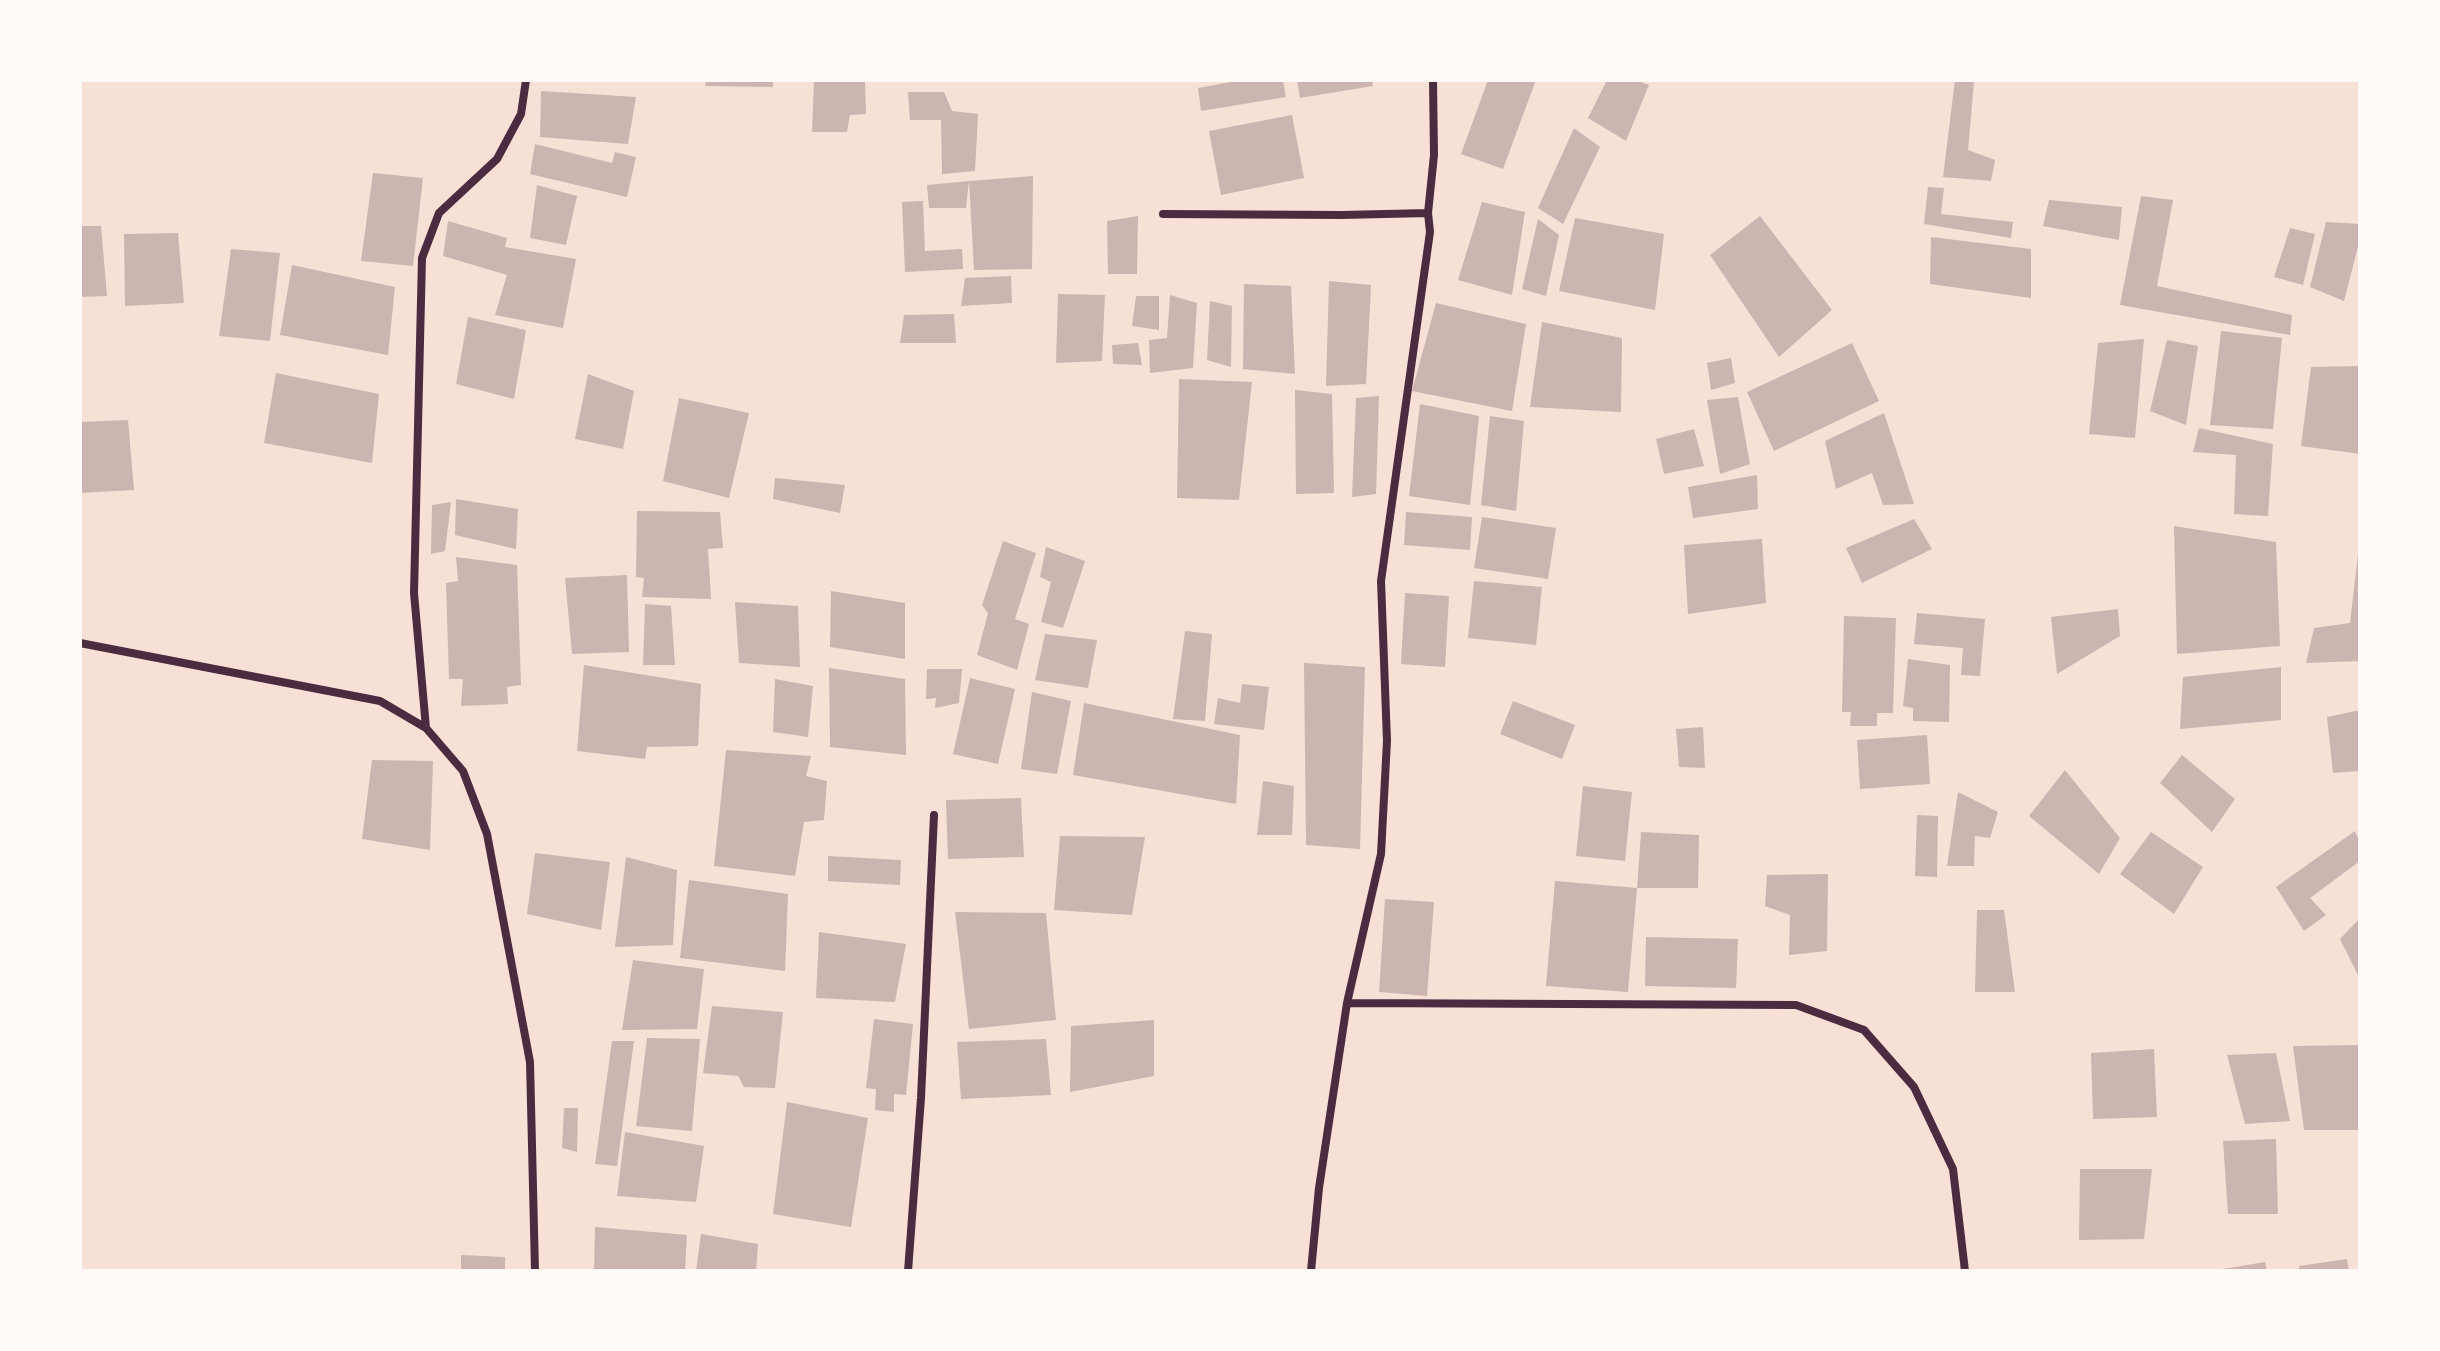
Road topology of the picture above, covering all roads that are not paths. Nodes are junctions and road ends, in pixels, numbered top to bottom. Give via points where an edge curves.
1 (526, 80) edge
2 (1433, 80) edge
3 (1428, 213) junction
4 (1163, 214) dead end
5 (80, 643) edge
6 (426, 728) junction
7 (934, 815) dead end
8 (1347, 1003) junction
9 (535, 1271) edge
10 (908, 1271) edge
11 (1311, 1271) edge
12 (1965, 1271) edge

1 - 6 street via 521,114 497,159 439,213 422,258 414,593
2 - 3 street
3 - 4 street
3 - 8 street via 1430,232 1381,581 1387,741 1381,854
5 - 6 street via 380,701
6 - 9 street via 463,771 487,834 530,1062
7 - 10 street
8 - 11 street
8 - 12 street via 1796,1005 1864,1030 1914,1087 1953,1169

